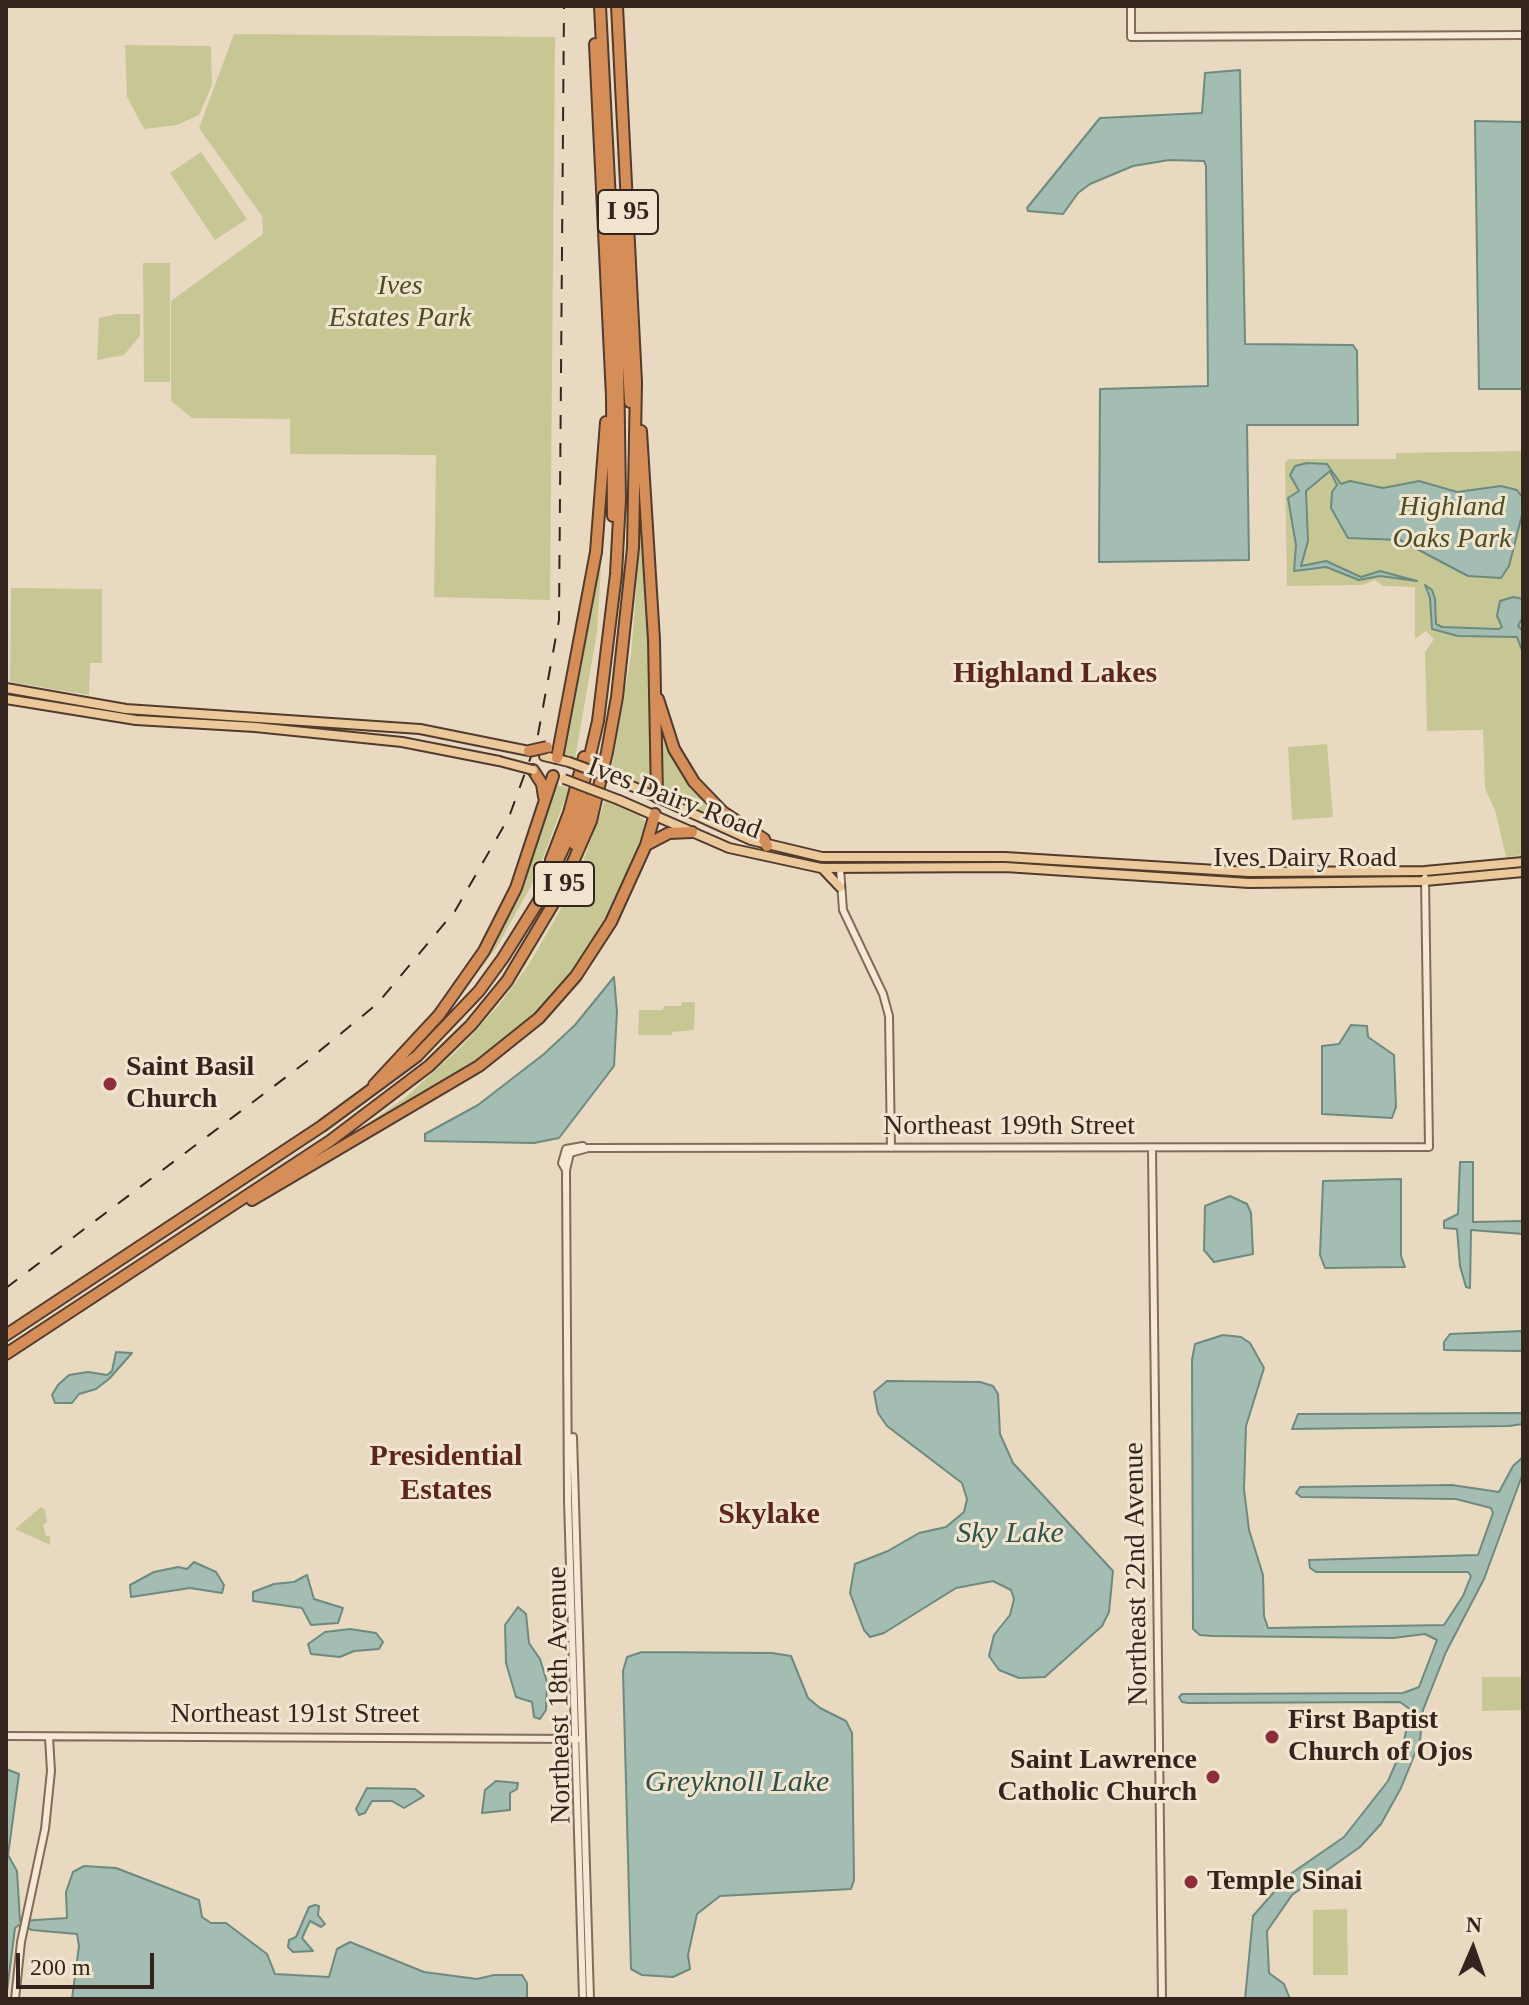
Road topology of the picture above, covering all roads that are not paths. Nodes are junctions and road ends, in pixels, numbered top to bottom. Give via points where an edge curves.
1 (594, 6) edge
2 (600, 6) edge
3 (610, 6) edge
4 (617, 6) edge
5 (1131, 6) edge
6 (1523, 35) edge
7 (607, 284) junction
8 (636, 382) junction
9 (655, 685) junction
10 (6, 688) edge
11 (6, 699) edge
12 (561, 733) junction
13 (529, 751) joint
14 (546, 752) junction
15 (563, 760) junction
16 (537, 774) junction
17 (558, 778) junction
18 (657, 797) junction
19 (544, 803) junction
20 (655, 814) junction
21 (692, 832) junction
22 (646, 845) junction
23 (767, 846) junction
24 (840, 857) junction
25 (1523, 862) edge
26 (821, 868) junction
27 (840, 868) junction
28 (1523, 872) edge
29 (1425, 876) junction
30 (840, 887) junction
31 (374, 1085) junction
32 (588, 1148) joint
33 (891, 1148) junction
34 (1152, 1149) junction
35 (197, 1228) junction
36 (6, 1327) edge
37 (6, 1335) edge
38 (6, 1346) edge
39 (6, 1354) edge
40 (6, 1736) edge
41 (49, 1737) junction
42 (579, 1739) junction
43 (15, 1999) edge
44 (583, 1999) edge
45 (590, 1999) edge
46 (1162, 1999) edge

1 - 7 highway, I 95
2 - 37 highway via 620,499 598,721 564,847 503,958 471,1001 417,1056 322,1126
3 - 38 highway via 630,507 617,658 601,753 568,861 512,964 472,1015 402,1083
4 - 8 highway, I 95
5 - 6 street via 1131,37
7 - 12 highway via 602,310 606,414 600,522
7 - 31 highway, I 95 via 613,527 600,673 569,813 545,876 488,971 452,1015
8 - 9 highway
8 - 35 highway, I 95 via 633,548 617,697 591,821 559,894 507,981 429,1066 378,1108
9 - 18 highway
9 - 23 highway via 667,734 686,771 714,804
10 - 13 main road via 126,709 360,722 443,732
11 - 16 main road, Ives Dairy Road, bridge via 136,720 387,740 499,761
12 - 14 highway
12 - 15 highway
13 - 14 highway, bridge
14 - 15 main road, Ives Dairy Road
15 - 17 main road
15 - 18 main road, Ives Dairy Road, bridge
16 - 17 main road, Ives Dairy Road
16 - 19 highway
17 - 19 highway
17 - 20 main road, Ives Dairy Road, bridge
18 - 20 main road
18 - 23 main road, Ives Dairy Road
19 - 31 highway via 516,888 484,951 439,1015
20 - 21 main road, Ives Dairy Road
20 - 22 highway
21 - 22 highway via 669,833
21 - 26 main road, Ives Dairy Road via 744,853
22 - 35 highway via 597,945 563,992 522,1034 451,1083
23 - 24 main road, Ives Dairy Road
24 - 27 main road
24 - 29 main road, Ives Dairy Road via 1005,857 1210,872
25 - 29 main road, Ives Dairy Road
26 - 27 main road, Ives Dairy Road
26 - 30 main road
27 - 29 main road, Ives Dairy Road via 1005,867 1210,882
27 - 30 street
28 - 29 main road, Ives Dairy Road
29 - 34 street, Northeast 199th Street via 1429,1147
30 - 33 street via 843,910 889,1016
31 - 36 highway, I 95
32 - 33 street, Northeast 199th Street
32 - 42 street, Northeast 18th Avenue via 570,1153 566,1170 568,1500
33 - 34 street, Northeast 199th Street
34 - 46 street, Northeast 22nd Avenue
35 - 39 highway, I 95
40 - 41 street, Northeast 191st Street
41 - 42 street, Northeast 191st Street
41 - 43 street via 45,1829 25,1918
42 - 44 street, Northeast 18th Avenue
42 - 45 street, Northeast 18th Avenue

